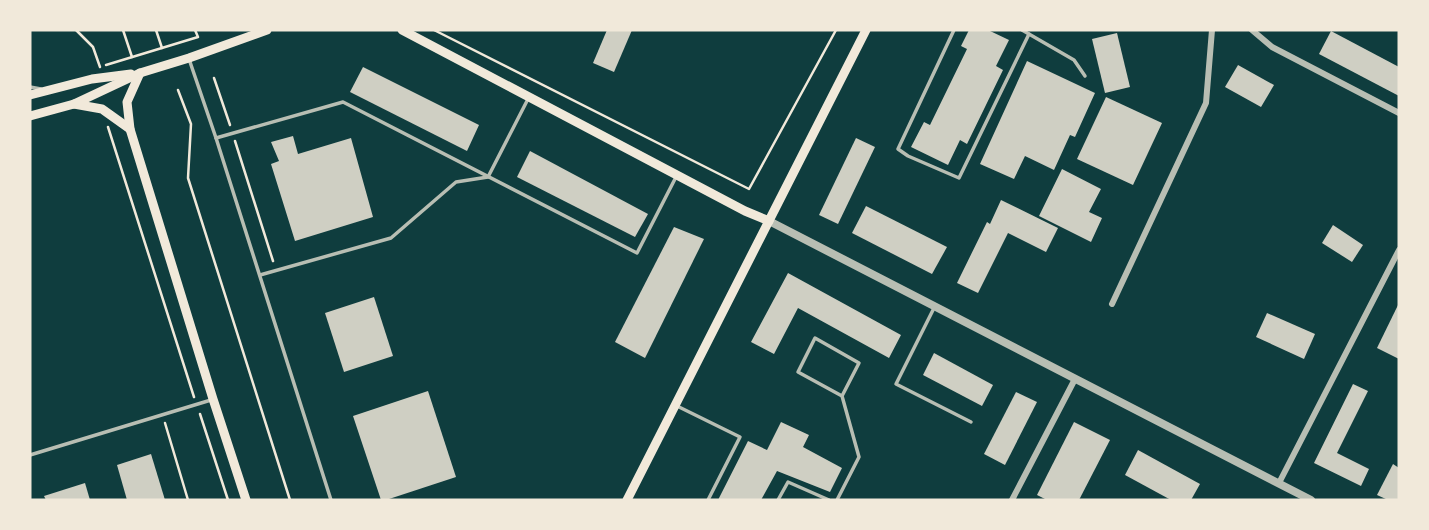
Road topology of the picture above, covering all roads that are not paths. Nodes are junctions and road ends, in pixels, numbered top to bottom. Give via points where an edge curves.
1 (263, 30) edge
2 (402, 30) edge
3 (866, 30) edge
4 (954, 30) edge
5 (1022, 30) edge
6 (1212, 30) edge
7 (1252, 30) edge
8 (1029, 34) junction
9 (189, 58) junction
10 (140, 73) junction
11 (1086, 76) dead end
12 (30, 86) edge
13 (46, 91) junction
14 (30, 95) edge
15 (529, 97) junction
16 (74, 104) junction
17 (1399, 113) edge
18 (30, 116) edge
19 (130, 129) junction
20 (216, 138) junction
21 (678, 174) junction
22 (488, 177) junction
23 (769, 221) junction
24 (1399, 250) edge
25 (260, 275) junction
26 (1112, 304) dead end
27 (935, 306) junction
28 (1075, 379) junction
29 (842, 396) junction
30 (213, 400) junction
31 (676, 405) junction
32 (971, 422) dead end
33 (30, 455) edge
34 (1279, 483) junction
35 (246, 500) edge
36 (331, 500) edge
37 (627, 500) edge
38 (708, 500) edge
39 (778, 500) edge
40 (829, 500) edge
41 (837, 500) edge
42 (1012, 500) edge
43 (1311, 500) edge

1 - 9 main road
2 - 15 main road
3 - 23 main road
4 - 8 lane via 898,149 959,178
5 - 8 lane
6 - 26 street via 1206,103
7 - 17 street via 1272,47
8 - 11 lane via 1074,60
9 - 10 main road
9 - 20 lane
10 - 13 main road
10 - 16 main road
10 - 19 main road via 127,102
12 - 13 lane
13 - 14 main road
15 - 21 main road
15 - 22 lane
16 - 18 main road
16 - 19 main road via 102,109
19 - 30 main road
20 - 22 lane via 343,102
20 - 25 lane
21 - 22 lane via 637,253
21 - 23 main road
22 - 25 lane via 456,182 391,238
23 - 27 street
23 - 31 main road
24 - 34 street
25 - 36 lane
27 - 28 street
27 - 32 lane via 896,384
28 - 34 street
28 - 42 street
29 - 29 lane via 859,363 816,338 798,372
29 - 41 lane via 859,457
30 - 33 lane
30 - 35 main road
31 - 37 main road
31 - 38 lane via 740,437
34 - 43 street
39 - 40 lane via 788,482

